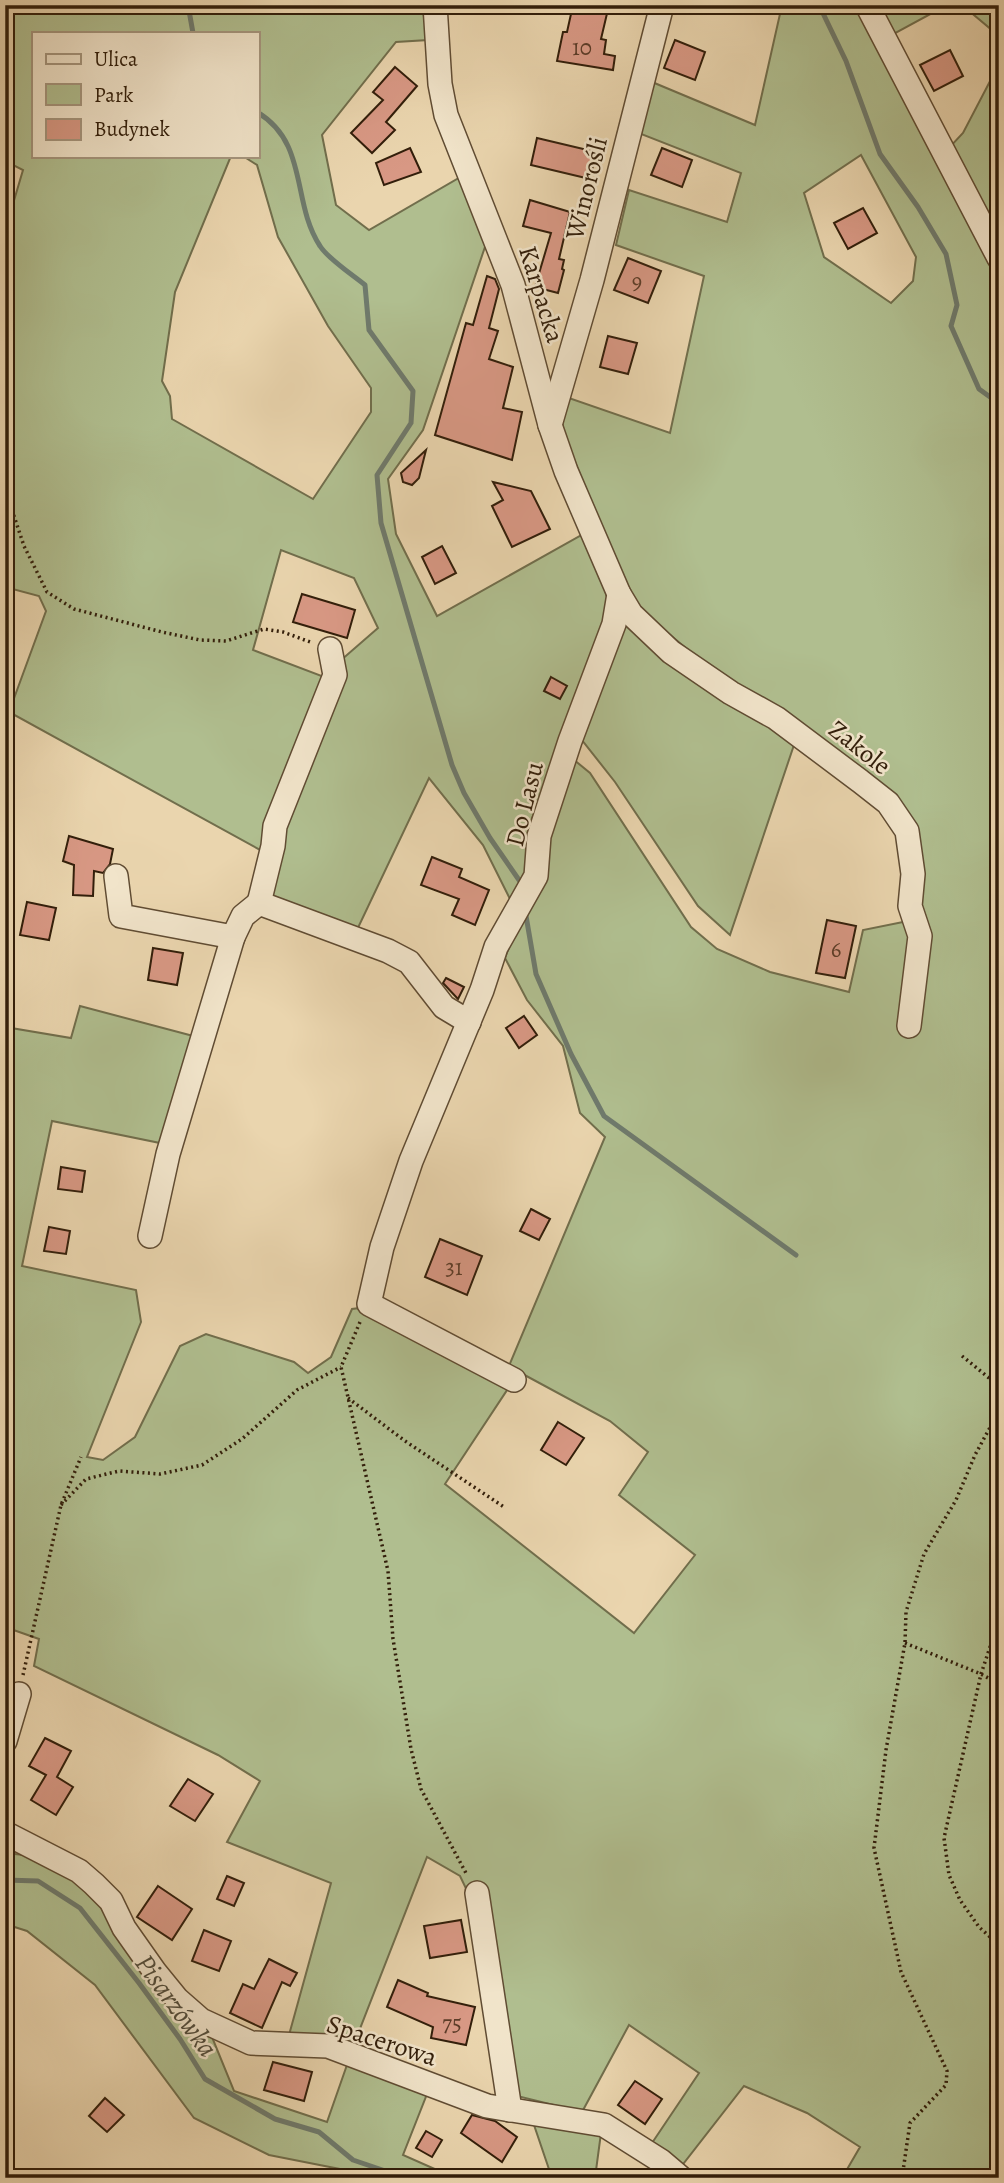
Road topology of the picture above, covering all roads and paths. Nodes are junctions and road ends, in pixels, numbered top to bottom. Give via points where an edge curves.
1 (435, 5) edge
2 (662, 5) edge
3 (867, 5) edge
4 (999, 258) edge
5 (550, 425) junction
6 (5, 489) edge
7 (619, 593) junction
8 (330, 649) joint
9 (116, 876) dead end
10 (259, 904) junction
11 (233, 937) junction
12 (468, 1022) junction
13 (909, 1026) dead end
14 (150, 1236) dead end
15 (369, 1304) junction
16 (962, 1356) dead end
17 (341, 1367) junction
18 (514, 1380) dead end
19 (999, 1386) edge
20 (348, 1398) junction
21 (999, 1411) edge
22 (81, 1457) dead end
23 (61, 1505) junction
24 (504, 1507) dead end
25 (999, 1620) edge
26 (905, 1643) junction
27 (981, 1674) junction
28 (999, 1684) edge
29 (19, 1694) joint
30 (5, 1741) edge
31 (5, 1833) edge
32 (477, 1893) joint
33 (999, 1945) edge
34 (510, 2110) junction
35 (681, 2178) edge
36 (902, 2178) edge

1 - 5 street, Karpacka via 446,116 513,285
2 - 5 street, Winorośli
3 - 4 street
5 - 7 street, Karpacka
6 - 8 path via 24,546 47,592 74,609 200,639 226,641 264,629
7 - 12 street, Do Lasu via 614,624 539,835 536,876 496,947
7 - 13 street, Zakole via 631,614 671,652 776,718 850,773 888,803 907,831 913,874 910,906 920,936
8 - 10 street via 335,675 275,826
9 - 11 street via 121,916
10 - 11 street via 243,916
10 - 12 street via 410,962 444,1007
11 - 14 street via 168,1154
12 - 15 street, Do Lasu via 411,1161 382,1247
15 - 17 path
15 - 18 street
16 - 19 path
17 - 20 path
17 - 23 path via 297,1390 242,1439 202,1465 160,1474 119,1471 86,1479
20 - 24 path
20 - 32 path via 388,1571 393,1639 421,1789
21 - 26 path via 924,1555 906,1612
22 - 23 path
23 - 29 path
25 - 27 path
26 - 27 path
26 - 36 path via 874,1848 901,1972 947,2071 946,2085 910,2123
27 - 28 path
27 - 33 path via 944,1838 949,1875 960,1900
29 - 30 street
31 - 34 street, Spacerowa via 79,1871 94,1884 111,1901 155,1972 201,2020 251,2043 328,2046 487,2106
32 - 34 street
34 - 35 street, Spacerowa via 604,2125

